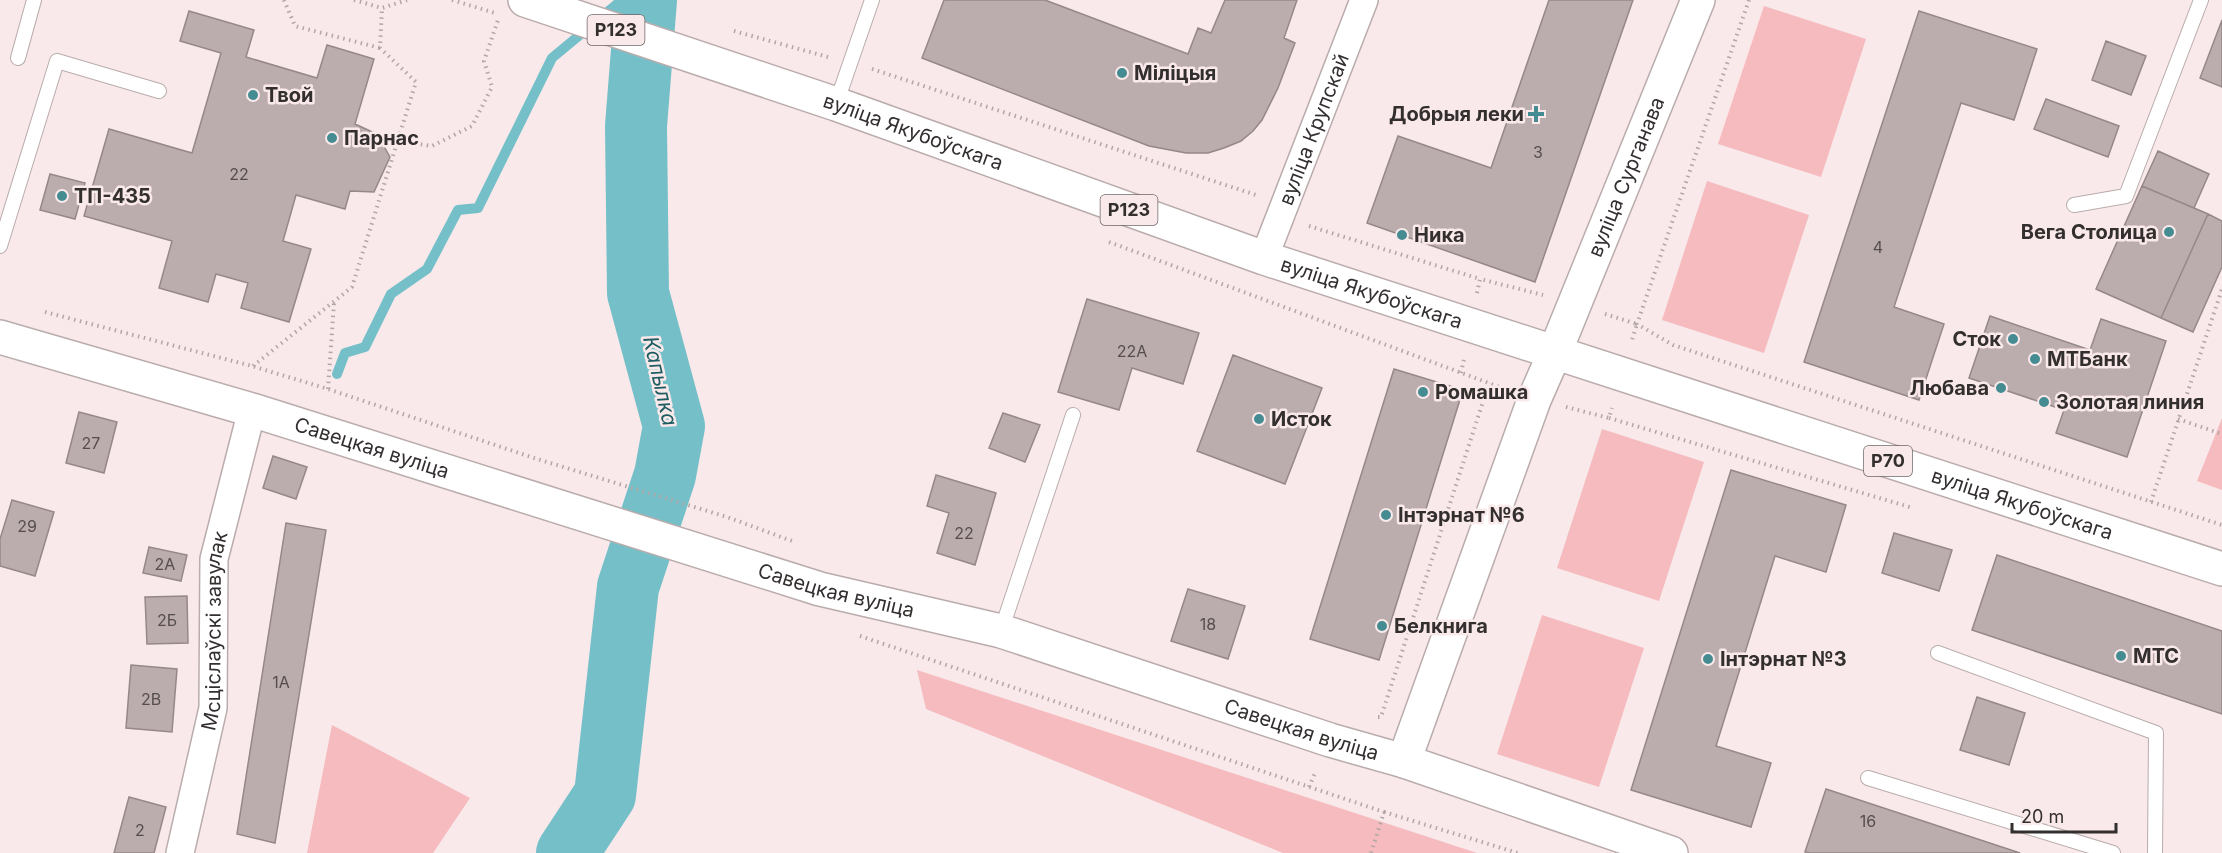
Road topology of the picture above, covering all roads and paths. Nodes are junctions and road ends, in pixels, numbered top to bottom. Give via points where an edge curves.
1 (34, 0) edge
2 (284, 0) edge
3 (354, 0) edge
4 (406, 0) edge
5 (453, 0) edge
6 (525, 0) edge
7 (872, 0) edge
8 (1364, 0) edge
9 (1698, 0) edge
10 (1749, 0) edge
11 (2201, 0) edge
12 (382, 8) junction
13 (723, 28) dead end
14 (380, 48) junction
15 (18, 58) dead end
16 (850, 63) junction
17 (159, 90) dead end
18 (836, 104) junction
19 (397, 141) junction
20 (2074, 205) dead end
21 (1282, 211) junction
22 (0, 246) edge
23 (1264, 258) junction
24 (1480, 279) dead end
25 (2222, 289) edge
26 (334, 303) junction
27 (34, 309) dead end
28 (0, 337) edge
29 (1554, 352) junction
30 (252, 366) junction
31 (1489, 383) dead end
32 (328, 389) junction
33 (252, 410) junction
34 (1073, 415) dead end
35 (1610, 418) dead end
36 (2178, 419) junction
37 (2222, 434) edge
38 (2151, 502) junction
39 (1914, 508) dead end
40 (727, 517) dead end
41 (2222, 525) edge
42 (2222, 569) edge
43 (1001, 631) junction
44 (856, 635) dead end
45 (1938, 653) dead end
46 (1370, 717) dead end
47 (1404, 761) junction
48 (1868, 778) dead end
49 (1384, 812) junction
50 (1631, 846) edge
51 (180, 853) edge
52 (1371, 853) edge
53 (1518, 853) edge
54 (1671, 853) edge
55 (2113, 853) edge
56 (2155, 853) edge

1 - 15 lane
2 - 14 path via 295,26
3 - 12 path
4 - 12 path
5 - 19 path via 500,15 484,61 492,87 472,126 432,146
6 - 18 main road, вуліца Якубоўскага / Р123
7 - 16 lane
8 - 21 street, вуліца Крупскай
9 - 29 main road, вуліца Сурганава
10 - 38 path via 1636,324 1673,345
11 - 20 lane via 2126,196
12 - 14 path
13 - 16 path
14 - 19 path via 416,82
16 - 18 lane
16 - 21 path via 1252,194
17 - 22 lane via 57,61
18 - 23 main road, вуліца Якубоўскага / Р123
19 - 26 path via 352,287
21 - 23 street, вуліца Крупскай
21 - 24 path via 1307,225
23 - 29 main road, вуліца Якубоўскага / Р123
25 - 36 path
26 - 30 path
26 - 32 path
27 - 30 path
28 - 33 main road, Савецкая вуліца
29 - 42 main road, вуліца Якубоўскага / Р70
29 - 47 main road, вуліца Сурганава
30 - 32 path
31 - 46 path via 1381,717
32 - 40 path
33 - 43 main road, Савецкая вуліца via 820,589
33 - 51 street, Мсціслаўскі завулак via 214,559 213,708
34 - 43 lane
35 - 39 path
36 - 37 path
36 - 38 path
38 - 41 path
43 - 47 main road, Савецкая вуліца
44 - 49 path
45 - 56 lane via 2156,733
47 - 50 main road, Савецкая вуліца
48 - 55 lane
49 - 52 path
49 - 53 path
50 - 54 main road, Савецкая вуліца

